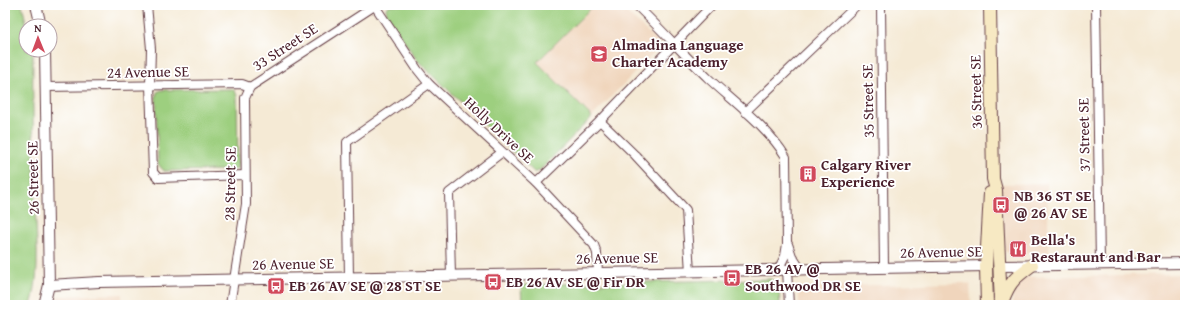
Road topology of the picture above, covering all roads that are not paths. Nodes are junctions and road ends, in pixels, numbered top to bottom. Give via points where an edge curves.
1 (36, 5) edge
2 (147, 5) edge
3 (376, 5) edge
4 (636, 5) edge
5 (712, 5) edge
6 (857, 5) edge
7 (881, 5) edge
8 (990, 5) edge
9 (1096, 5) edge
10 (38, 18) edge
11 (674, 44) junction
12 (45, 58) edge
13 (429, 84) junction
14 (150, 86) junction
15 (46, 87) junction
16 (250, 87) junction
17 (745, 112) junction
18 (600, 122) junction
19 (501, 153) junction
20 (245, 175) junction
21 (993, 179) junction
22 (536, 183) junction
23 (788, 244) junction
24 (1185, 263) edge
25 (1100, 264) junction
26 (1032, 265) junction
27 (986, 266) junction
28 (1000, 266) junction
29 (884, 268) junction
30 (783, 270) junction
31 (801, 270) junction
32 (690, 272) junction
33 (598, 274) junction
34 (451, 276) junction
35 (349, 278) junction
36 (235, 280) junction
37 (49, 285) junction
38 (44, 305) edge
39 (230, 305) edge
40 (789, 305) edge
41 (987, 305) edge
42 (1002, 305) edge

1 - 10 street
2 - 14 street via 151,48
3 - 13 street, Holly Drive SE
3 - 16 street, 33 Street SE
4 - 11 street
5 - 11 street
6 - 17 street
7 - 29 street, 35 Street SE
8 - 21 main road, 36 Street SE
9 - 25 street, 37 Street SE
11 - 17 street
11 - 18 street
12 - 15 street, 26 Street SE
13 - 19 street, Holly Drive SE
13 - 35 street via 347,142
14 - 15 street, 24 Avenue SE
14 - 16 street, 24 Avenue SE via 242,84
14 - 20 street via 153,172 158,178
15 - 37 street, 26 Street SE
16 - 20 street, 28 Street SE via 245,98
17 - 23 street via 780,147 786,157
18 - 22 street
18 - 32 street via 686,210
19 - 22 street, Holly Drive SE
19 - 34 street via 449,193
20 - 36 street, 28 Street SE via 246,204
21 - 27 main road, 36 Street SE
21 - 28 main road, 36 Street SE via 996,190
22 - 33 street, Holly Drive SE via 594,245
23 - 30 street
23 - 31 street
24 - 25 street, 26 Avenue SE
25 - 26 street, 26 Avenue SE
26 - 28 street, 26 Avenue SE
26 - 42 main road via 1014,278
27 - 28 street, 26 Avenue SE
27 - 29 street, 26 Avenue SE
27 - 41 main road, 36 Street SE
28 - 42 main road, 36 Street SE
29 - 31 street, 26 Avenue SE
30 - 31 street, 26 Avenue SE
30 - 32 street, 26 Avenue SE
30 - 40 street
32 - 33 street, 26 Avenue SE
33 - 34 street, 26 Avenue SE
34 - 35 street, 26 Avenue SE
35 - 36 street, 26 Avenue SE
36 - 37 street, 26 Avenue SE
36 - 39 street, 28 Street SE
37 - 38 street, 26 Street SE

